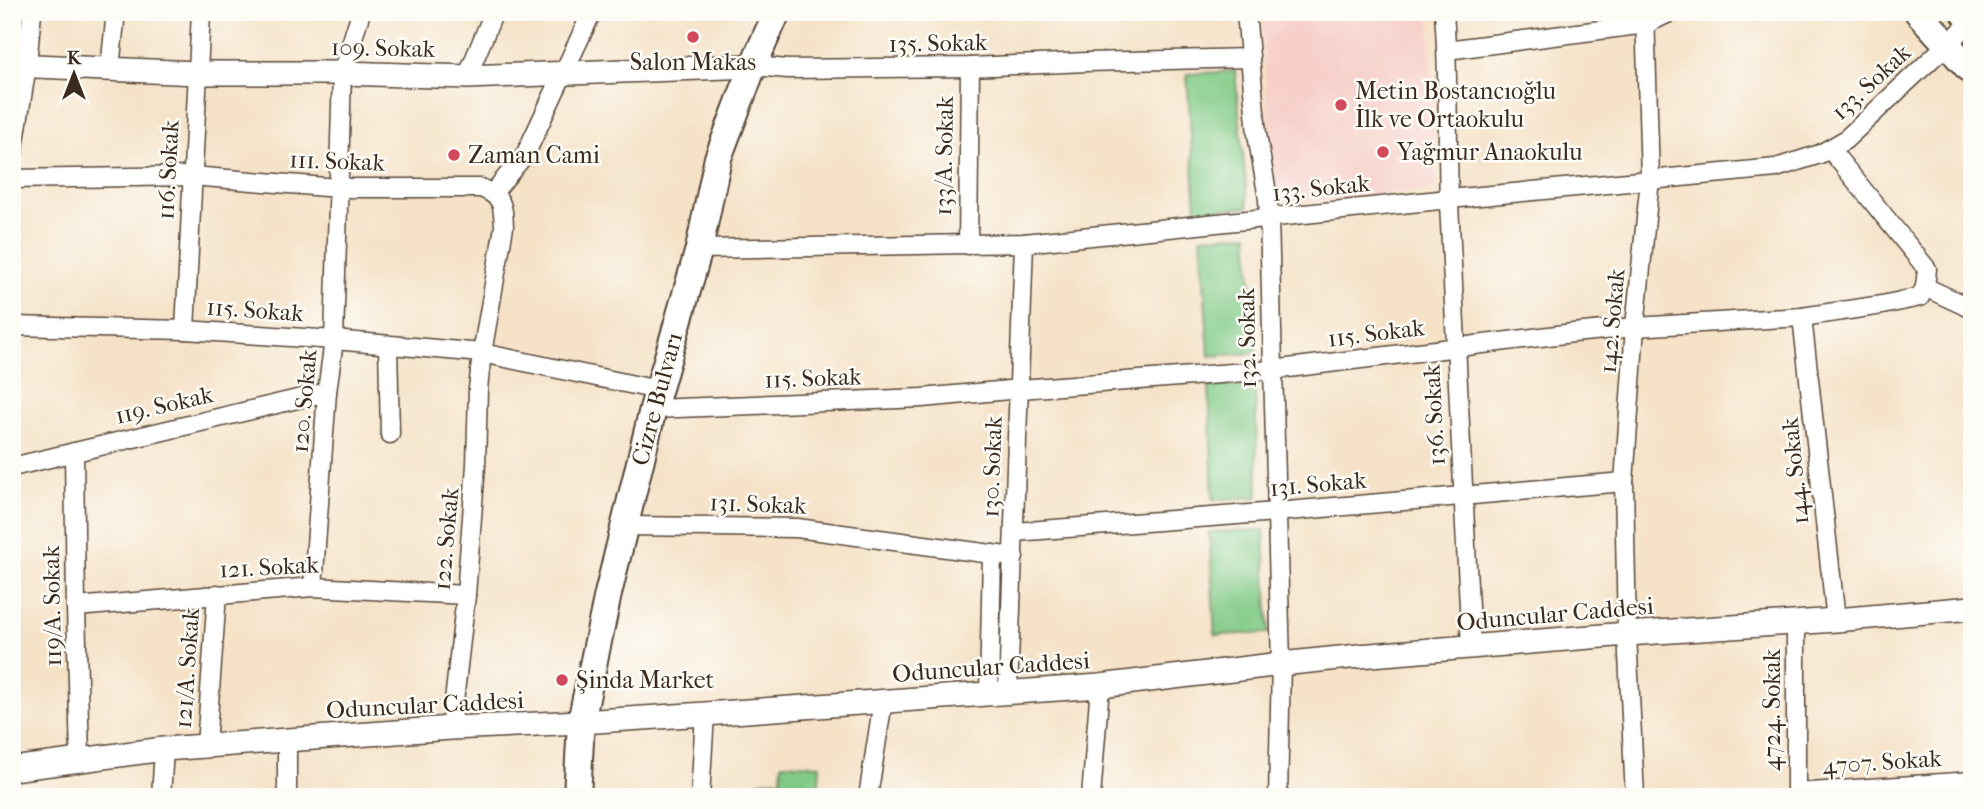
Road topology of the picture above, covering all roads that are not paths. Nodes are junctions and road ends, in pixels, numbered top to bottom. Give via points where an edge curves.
1 (32, 12) edge
2 (116, 12) edge
3 (201, 12) edge
4 (360, 12) edge
5 (494, 12) edge
6 (592, 12) edge
7 (778, 12) edge
8 (1245, 12) edge
9 (1444, 12) edge
10 (1671, 12) edge
11 (1918, 12) edge
12 (1964, 12) edge
13 (1645, 18) edge
14 (1972, 20) edge
15 (1946, 44) junction
16 (1447, 50) junction
17 (1250, 58) junction
18 (20, 65) edge
19 (753, 66) junction
20 (970, 67) junction
21 (110, 68) junction
22 (1972, 72) edge
23 (197, 73) junction
24 (342, 73) junction
25 (563, 73) junction
26 (467, 77) junction
27 (1830, 149) junction
28 (12, 160) edge
29 (192, 176) junction
30 (12, 179) edge
31 (1650, 179) junction
32 (338, 188) junction
33 (494, 193) junction
34 (1449, 199) junction
35 (1269, 218) junction
36 (1024, 243) junction
37 (968, 245) junction
38 (698, 248) junction
39 (1925, 287) junction
40 (1972, 309) edge
41 (1802, 317) junction
42 (12, 326) edge
43 (1635, 327) junction
44 (185, 330) junction
45 (334, 340) junction
46 (388, 345) junction
47 (1455, 348) junction
48 (482, 353) junction
49 (1272, 370) junction
50 (1020, 388) junction
51 (327, 392) junction
52 (656, 400) junction
53 (390, 434) dead end
54 (74, 452) junction
55 (12, 467) edge
56 (1624, 481) junction
57 (1462, 496) junction
58 (1276, 512) junction
59 (626, 526) junction
60 (1015, 533) junction
61 (992, 554) junction
62 (1014, 557) junction
63 (313, 587) junction
64 (217, 594) junction
65 (466, 595) junction
66 (76, 607) junction
67 (1972, 608) edge
68 (1836, 621) junction
69 (1796, 623) junction
70 (1627, 634) junction
71 (1471, 647) junction
72 (1281, 664) junction
73 (1100, 686) junction
74 (998, 693) junction
75 (883, 701) junction
76 (705, 714) junction
77 (582, 722) junction
78 (451, 728) junction
79 (287, 740) junction
80 (206, 746) junction
81 (164, 749) junction
82 (80, 760) junction
83 (12, 769) edge
84 (1972, 780) edge
85 (1796, 795) edge
86 (161, 797) edge
87 (287, 797) edge
88 (577, 797) edge
89 (700, 797) edge
90 (868, 797) edge
91 (1091, 797) edge
92 (1279, 797) edge
93 (1635, 797) edge

1 - 18 street
2 - 21 street
3 - 23 street, 116. Sokak
4 - 24 street, 120. Sokak
5 - 26 street
6 - 25 street
7 - 19 main road, Cizre Bulvarı
8 - 17 street, 132. Sokak
9 - 16 street, 136. Sokak
10 - 13 street
11 - 15 main road
12 - 14 main road
13 - 16 street
13 - 31 street, 142. Sokak
14 - 15 street, 133. Sokak
15 - 22 main road
15 - 27 street, 133. Sokak via 1846,140
16 - 34 street, 136. Sokak
17 - 20 street, 135. Sokak
17 - 35 street, 132. Sokak
18 - 21 street, 109. Sokak
18 - 28 street
19 - 20 street, 135. Sokak
19 - 25 street, 109. Sokak
19 - 38 main road, Cizre Bulvarı via 719,158
20 - 37 street, 133/A. Sokak
21 - 23 street, 109. Sokak
23 - 24 street, 109. Sokak
23 - 29 street, 116. Sokak
24 - 26 street, 109. Sokak
24 - 32 street, 120. Sokak
25 - 26 street, 109. Sokak
25 - 33 street via 526,153
27 - 31 street, 133. Sokak via 1776,168
27 - 39 street via 1927,269
29 - 30 street, 111. Sokak
29 - 32 street, 111. Sokak
29 - 44 street, 116. Sokak
31 - 34 street, 133. Sokak
31 - 43 street, 142. Sokak
32 - 33 street, 111. Sokak via 481,188
32 - 45 street, 120. Sokak
33 - 48 street via 503,210 504,227
34 - 35 street, 133. Sokak
34 - 47 street, 136. Sokak
35 - 36 street, 133. Sokak
35 - 49 street, 132. Sokak
36 - 37 street, 133. Sokak
36 - 50 street, 130. Sokak
37 - 38 street, 133. Sokak
38 - 52 main road, Cizre Bulvarı
39 - 40 street
39 - 41 street, 115. Sokak via 1920,297
41 - 43 street, 115. Sokak
41 - 68 street, 144. Sokak
42 - 44 street, 115. Sokak
43 - 47 street, 115. Sokak
43 - 56 street, 142. Sokak
44 - 45 street, 115. Sokak
45 - 46 street, 115. Sokak
45 - 51 street, 120. Sokak
46 - 48 street, 115. Sokak
46 - 53 street
47 - 49 street, 115. Sokak
47 - 57 street, 136. Sokak
48 - 52 street, 115. Sokak
48 - 65 street, 122. Sokak
49 - 50 street, 115. Sokak
49 - 58 street, 132. Sokak
50 - 52 street, 115. Sokak via 922,398
50 - 60 street, 130. Sokak
51 - 54 street, 119. Sokak
51 - 63 street, 120. Sokak
52 - 59 main road, Cizre Bulvarı
54 - 55 street, 119. Sokak
54 - 66 street, 119/A. Sokak
56 - 57 street, 131. Sokak
56 - 70 street, 142. Sokak
57 - 58 street, 131. Sokak
57 - 71 street, 136. Sokak
58 - 60 street, 131. Sokak
58 - 72 street, 132. Sokak
59 - 61 street, 131. Sokak via 797,528
59 - 77 main road, Cizre Bulvarı
60 - 62 street, 130. Sokak
61 - 62 street, 131. Sokak
61 - 74 street, 130. Sokak
62 - 74 street, 130. Sokak
63 - 64 street, 121. Sokak
63 - 65 street, 121. Sokak
64 - 66 street, 121. Sokak
64 - 80 street, 121/A. Sokak
65 - 78 street, 122. Sokak
66 - 82 street, 119/A. Sokak
67 - 68 street, Oduncular Caddesi
68 - 69 street, Oduncular Caddesi
69 - 70 street, Oduncular Caddesi
69 - 85 street, 4724. Sokak
70 - 71 street, Oduncular Caddesi
70 - 93 street, 142. Sokak
71 - 72 street, Oduncular Caddesi
72 - 73 street, Oduncular Caddesi
72 - 92 street, 132. Sokak
73 - 74 street, Oduncular Caddesi
73 - 91 street
74 - 75 street, Oduncular Caddesi
75 - 76 street, Oduncular Caddesi
75 - 90 street
76 - 77 street, Oduncular Caddesi
76 - 89 street
77 - 78 street, Oduncular Caddesi
77 - 88 main road, Cizre Bulvarı
78 - 79 street, Oduncular Caddesi
79 - 80 street, Oduncular Caddesi
79 - 87 street
80 - 81 street, Oduncular Caddesi
81 - 82 street, Oduncular Caddesi
81 - 86 street
82 - 83 street, Oduncular Caddesi
84 - 85 street, 4707. Sokak

